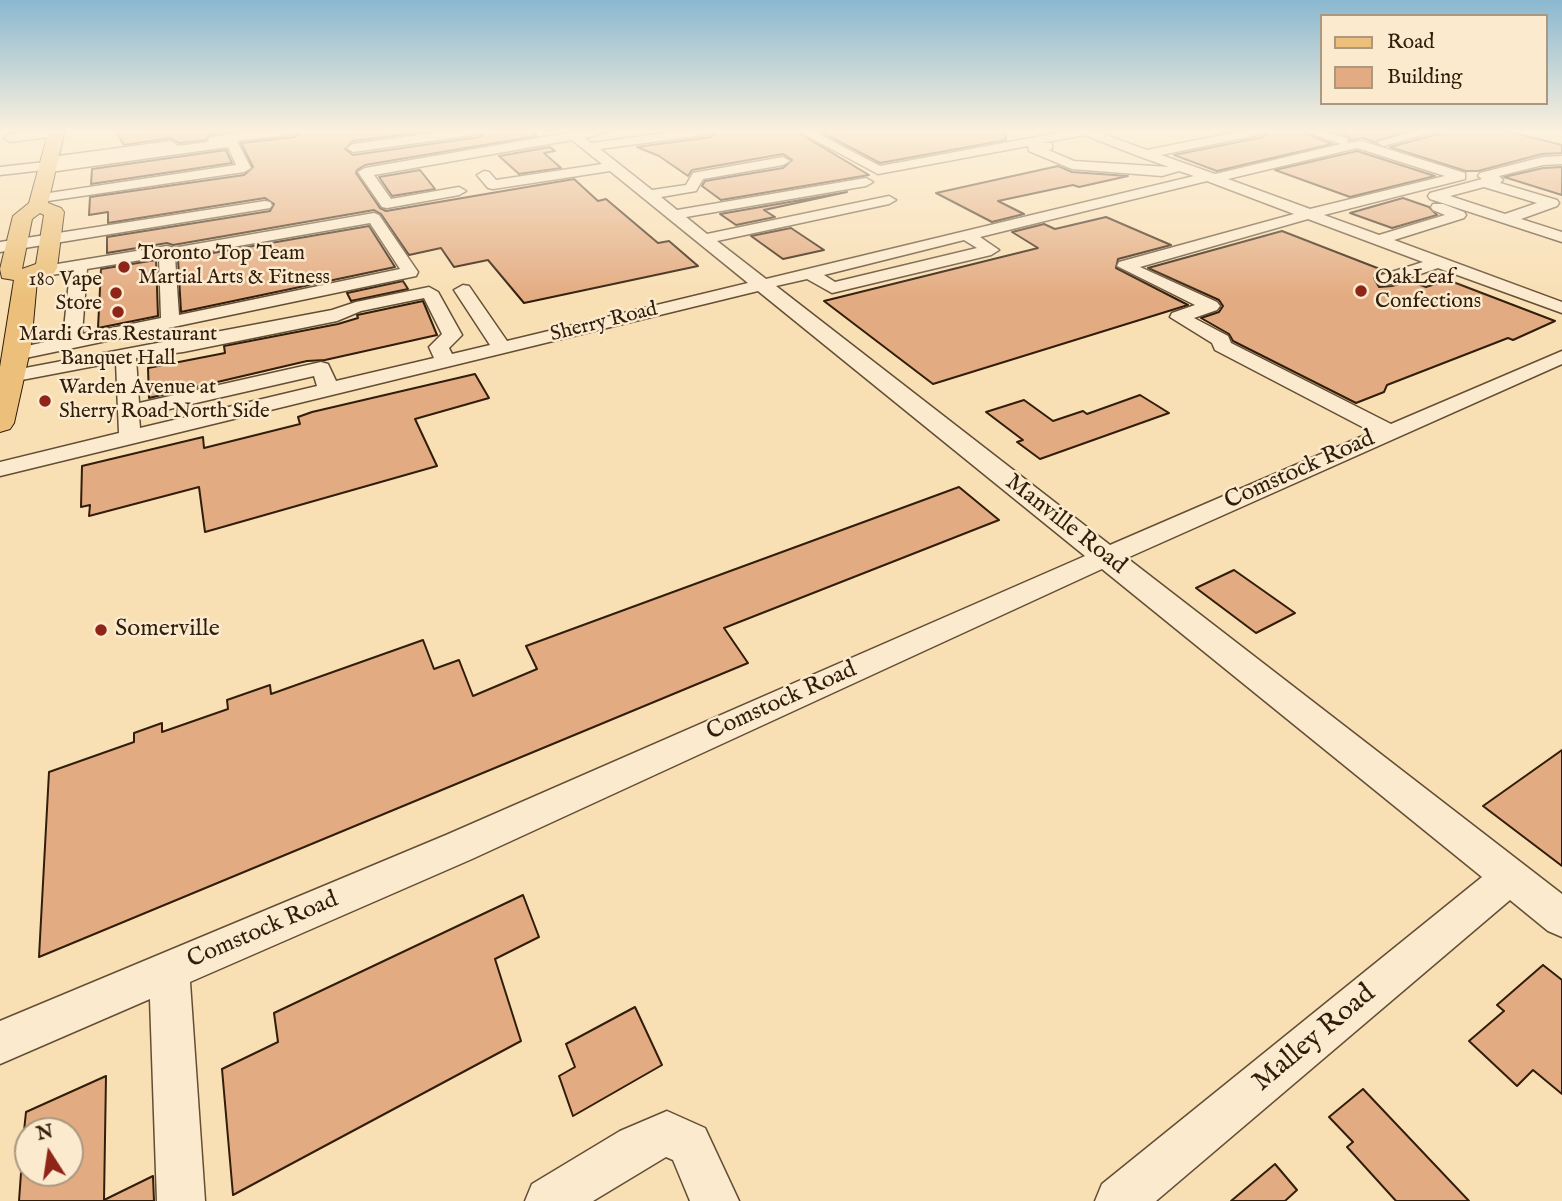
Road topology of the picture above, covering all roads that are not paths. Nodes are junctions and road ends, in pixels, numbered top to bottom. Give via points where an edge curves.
1 (44, 186) edge
2 (135, 186) edge
3 (375, 186) edge
4 (454, 186) edge
5 (472, 186) edge
6 (638, 186) edge
7 (839, 186) edge
8 (1176, 186) edge
9 (1232, 186) edge
10 (1420, 186) edge
11 (1473, 186) edge
12 (1494, 186) edge
13 (1517, 186) edge
14 (691, 188) joint
15 (459, 191) junction
16 (649, 195) junction
17 (1562, 199) edge
18 (889, 200) dead end
19 (1419, 201) dead end
20 (39, 202) junction
21 (265, 205) dead end
22 (670, 211) junction
23 (1309, 214) junction
24 (1505, 219) junction
25 (966, 235) junction
26 (1562, 237) edge
27 (704, 239) junction
28 (51, 240) junction
29 (1379, 240) junction
30 (8, 246) edge
31 (167, 254) junction
32 (1439, 262) junction
33 (79, 266) junction
34 (810, 273) junction
35 (29, 275) junction
36 (1385, 280) dead end
37 (763, 285) junction
38 (463, 289) dead end
39 (1562, 308) edge
40 (170, 322) junction
41 (72, 342) junction
42 (502, 348) junction
43 (126, 354) junction
44 (375, 356) dead end
45 (1562, 357) edge
46 (446, 362) junction
47 (10, 365) edge
48 (383, 377) junction
49 (329, 390) junction
50 (128, 412) junction
51 (0, 423) edge
52 (1390, 432) junction
53 (129, 438) junction
54 (0, 469) edge
55 (1106, 556) junction
56 (1510, 877) junction
57 (1562, 918) edge
58 (169, 971) junction
59 (0, 1042) edge
60 (181, 1201) edge
61 (549, 1201) edge
62 (715, 1201) edge
63 (1119, 1201) edge

1 - 20 main road
2 - 20 street
3 - 15 street via 387,204
4 - 15 street
5 - 15 street
6 - 16 street, Manville Road
7 - 22 street
8 - 25 street, Sherry Road
9 - 23 street
10 - 23 street, Sherry Road
11 - 24 street via 1436,196
12 - 24 street via 1552,203
13 - 17 street
14 - 16 street
14 - 22 street via 708,200
16 - 22 street, Manville Road
18 - 27 street
19 - 29 street via 1459,215
20 - 28 main road via 54,212
20 - 30 main road via 23,216
21 - 28 street
22 - 27 street, Manville Road
23 - 29 street
23 - 52 street via 1125,266 1211,306 1179,317 1221,340 1222,346
24 - 26 street
25 - 34 street, Sherry Road
25 - 34 street via 991,250 832,288
27 - 37 street, Manville Road
28 - 30 street
28 - 35 main road via 46,268
29 - 32 street
30 - 35 main road via 10,273
31 - 33 street
31 - 40 street
31 - 40 street via 374,218 410,272
32 - 36 street
32 - 39 street
33 - 35 street
33 - 41 street
34 - 37 street, Sherry Road
35 - 47 main road
37 - 42 street, Sherry Road
37 - 55 street, Manville Road
38 - 42 street
40 - 41 street
41 - 47 street
42 - 46 street, Sherry Road
43 - 46 street via 298,323 429,292 452,335 439,347
43 - 47 street
43 - 50 street
44 - 48 street
45 - 52 street, Comstock Road
46 - 48 street, Sherry Road
47 - 51 main road
48 - 49 street, Sherry Road
49 - 50 street via 321,368
49 - 53 street, Sherry Road
50 - 53 street
52 - 55 street, Comstock Road
53 - 54 street, Sherry Road
55 - 56 street, Manville Road
55 - 58 street, Comstock Road via 472,842
56 - 57 street, Manville Road
56 - 63 street, Malley Road
58 - 59 street, Comstock Road
58 - 60 street
61 - 62 street via 636,1147 667,1134 689,1144

